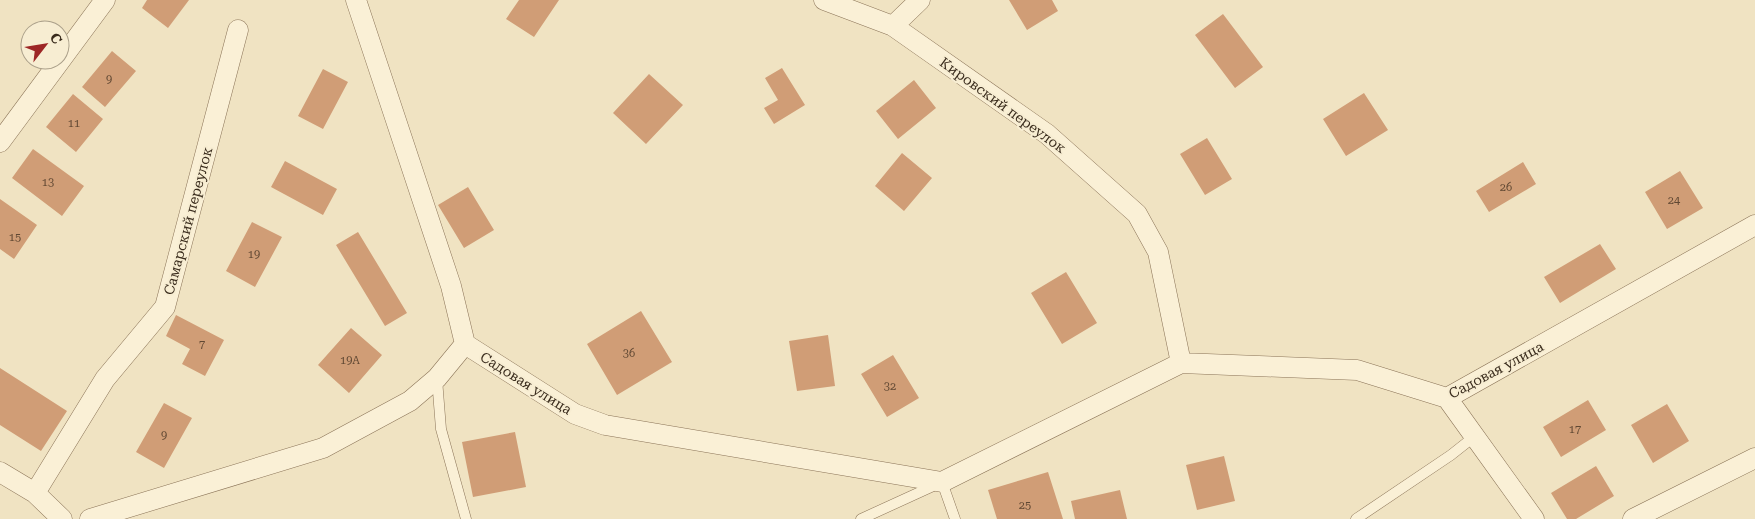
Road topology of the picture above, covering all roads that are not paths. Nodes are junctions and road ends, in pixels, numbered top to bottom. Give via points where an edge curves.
1 (105, 0) edge
2 (356, 0) edge
3 (824, 0) edge
4 (920, 0) edge
5 (893, 26) junction
6 (238, 30) dead end
7 (0, 142) edge
8 (1755, 226) edge
9 (465, 344) junction
10 (1181, 363) junction
11 (437, 378) junction
12 (1447, 398) junction
13 (1474, 436) junction
14 (1755, 458) edge
15 (0, 472) edge
16 (942, 482) junction
17 (35, 493) junction
18 (62, 519) edge
19 (90, 519) edge
20 (466, 519) edge
21 (861, 519) edge
22 (955, 519) edge
23 (1356, 519) edge
24 (1534, 519) edge
25 (1633, 519) edge

1 - 7 street
2 - 9 street, Садовая улица via 451,286
3 - 5 street, Кировский переулок
4 - 5 street
5 - 10 street, Кировский переулок via 1047,134 1137,214 1158,252
6 - 17 street, Самарский переулок via 165,307 105,379
8 - 12 street, Садовая улица
9 - 11 street
9 - 16 street, Садовая улица via 575,414 605,425
10 - 12 street, Садовая улица via 1357,370
10 - 16 street
11 - 19 street via 410,401 323,448
11 - 20 lane via 441,429
12 - 13 street
13 - 23 lane
13 - 24 street
14 - 25 street
15 - 17 street
16 - 21 lane
16 - 22 lane
17 - 18 street

